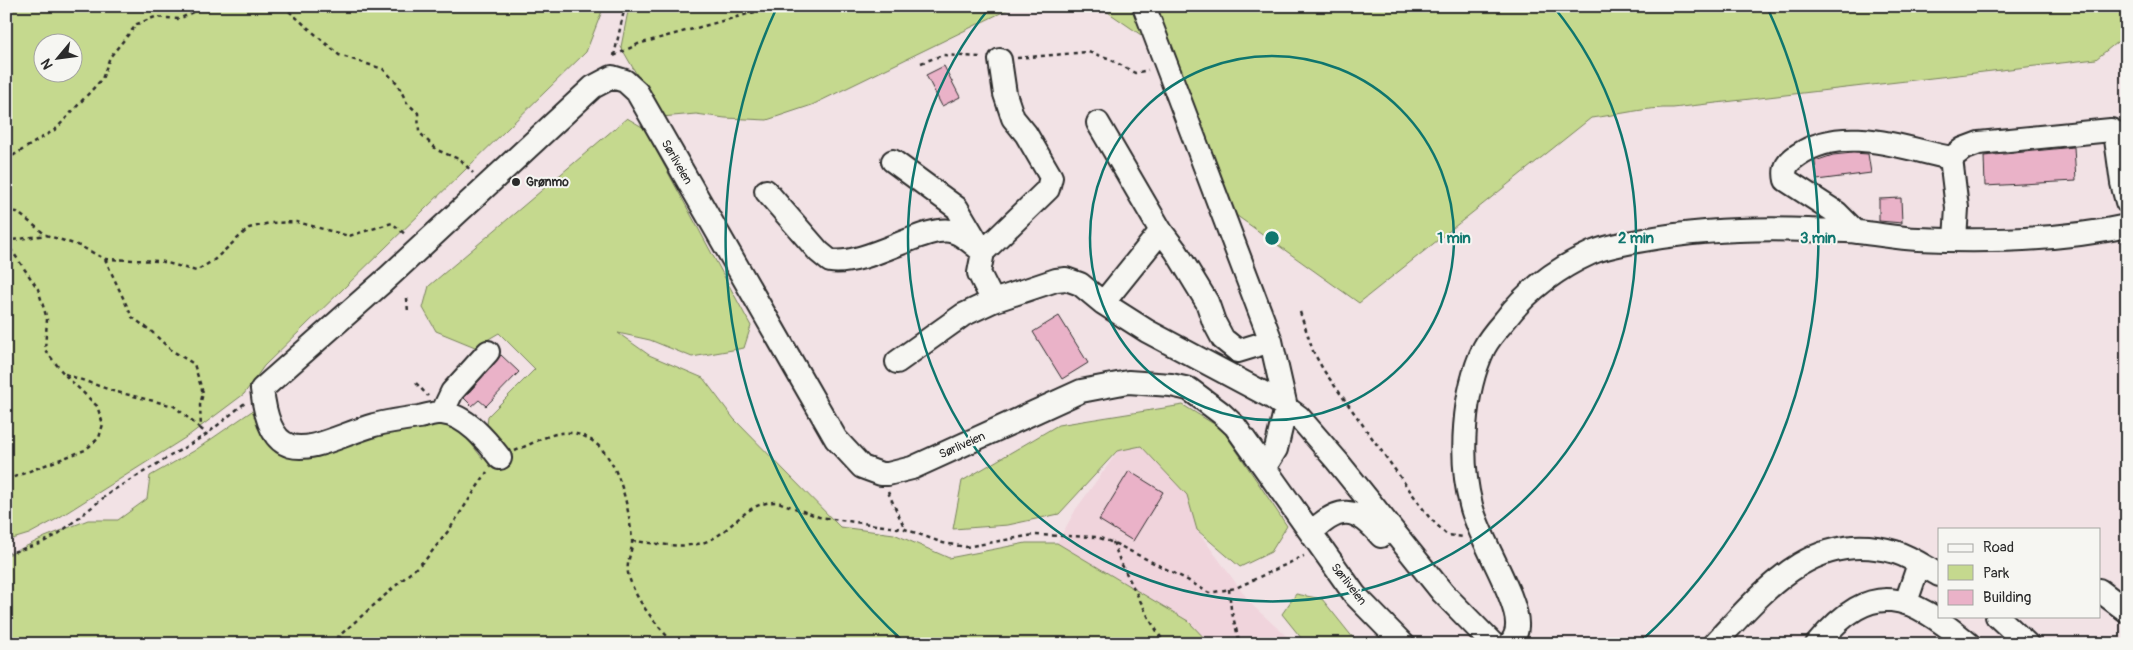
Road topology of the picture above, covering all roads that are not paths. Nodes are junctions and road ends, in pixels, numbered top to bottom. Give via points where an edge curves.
1 (1144, 6) edge
2 (1000, 60) road end
3 (1098, 123) dead end
4 (1951, 158) junction
5 (893, 161) dead end
6 (766, 191) dead end
7 (2127, 202) edge
8 (2127, 226) edge
9 (1161, 231) junction
10 (1855, 231) junction
11 (1955, 240) junction
12 (983, 252) junction
13 (993, 301) junction
14 (1103, 303) junction
15 (1271, 341) junction
16 (488, 352) dead end
17 (897, 362) dead end
18 (1286, 407) junction
19 (442, 413) junction
20 (500, 458) road end
21 (1265, 467) junction
22 (1316, 541) junction
23 (1919, 564) junction
24 (1938, 574) edge
25 (2100, 591) edge
26 (1906, 602) junction
27 (2127, 611) edge
28 (1998, 618) edge
29 (1505, 643) edge
30 (1403, 644) edge
31 (1714, 644) edge
32 (1817, 644) edge
33 (1969, 644) edge
34 (2027, 644) edge

1 - 15 street
2 - 12 street via 1005,94 1013,118 1051,177 1048,189
3 - 9 street
4 - 7 street via 1980,142 2111,130 2115,132
4 - 10 street via 1848,138 1811,147 1789,161 1785,167 1786,180 1836,212
4 - 11 street via 1957,208
5 - 12 street via 957,208
6 - 12 street via 819,252 830,260 869,256 938,232 954,231
8 - 11 street via 2074,235
9 - 14 street
9 - 15 street via 1207,302 1218,331 1230,347 1238,351
10 - 11 street via 1914,239
10 - 29 street via 1748,229 1678,234 1618,244 1592,252 1550,277 1522,300 1485,348 1472,388 1464,444 1471,507 1518,624
12 - 13 street via 979,273
13 - 14 street via 1056,280 1066,280 1080,284
13 - 17 street via 963,315
14 - 18 street
15 - 18 street
16 - 19 street via 452,392
18 - 21 street via 1276,449
18 - 29 street via 1338,461 1443,592
19 - 20 street via 473,428
19 - 21 street, Sørliveien via 375,425 324,444 300,448 284,443 272,432 265,413 262,389 613,67 637,92 836,439 862,468 881,474 912,468 1081,391 1128,382 1189,389 1235,426
21 - 22 street, Sørliveien
22 - 29 street via 1332,515 1348,512 1360,516 1376,530 1446,615 1468,635
22 - 30 street, Sørliveien via 1356,595
23 - 24 street
23 - 26 street
23 - 31 street via 1897,553 1874,547 1852,546 1813,557 1771,584
25 - 27 street
26 - 32 street via 1871,600 1846,615
26 - 33 street via 1945,624
28 - 34 street

